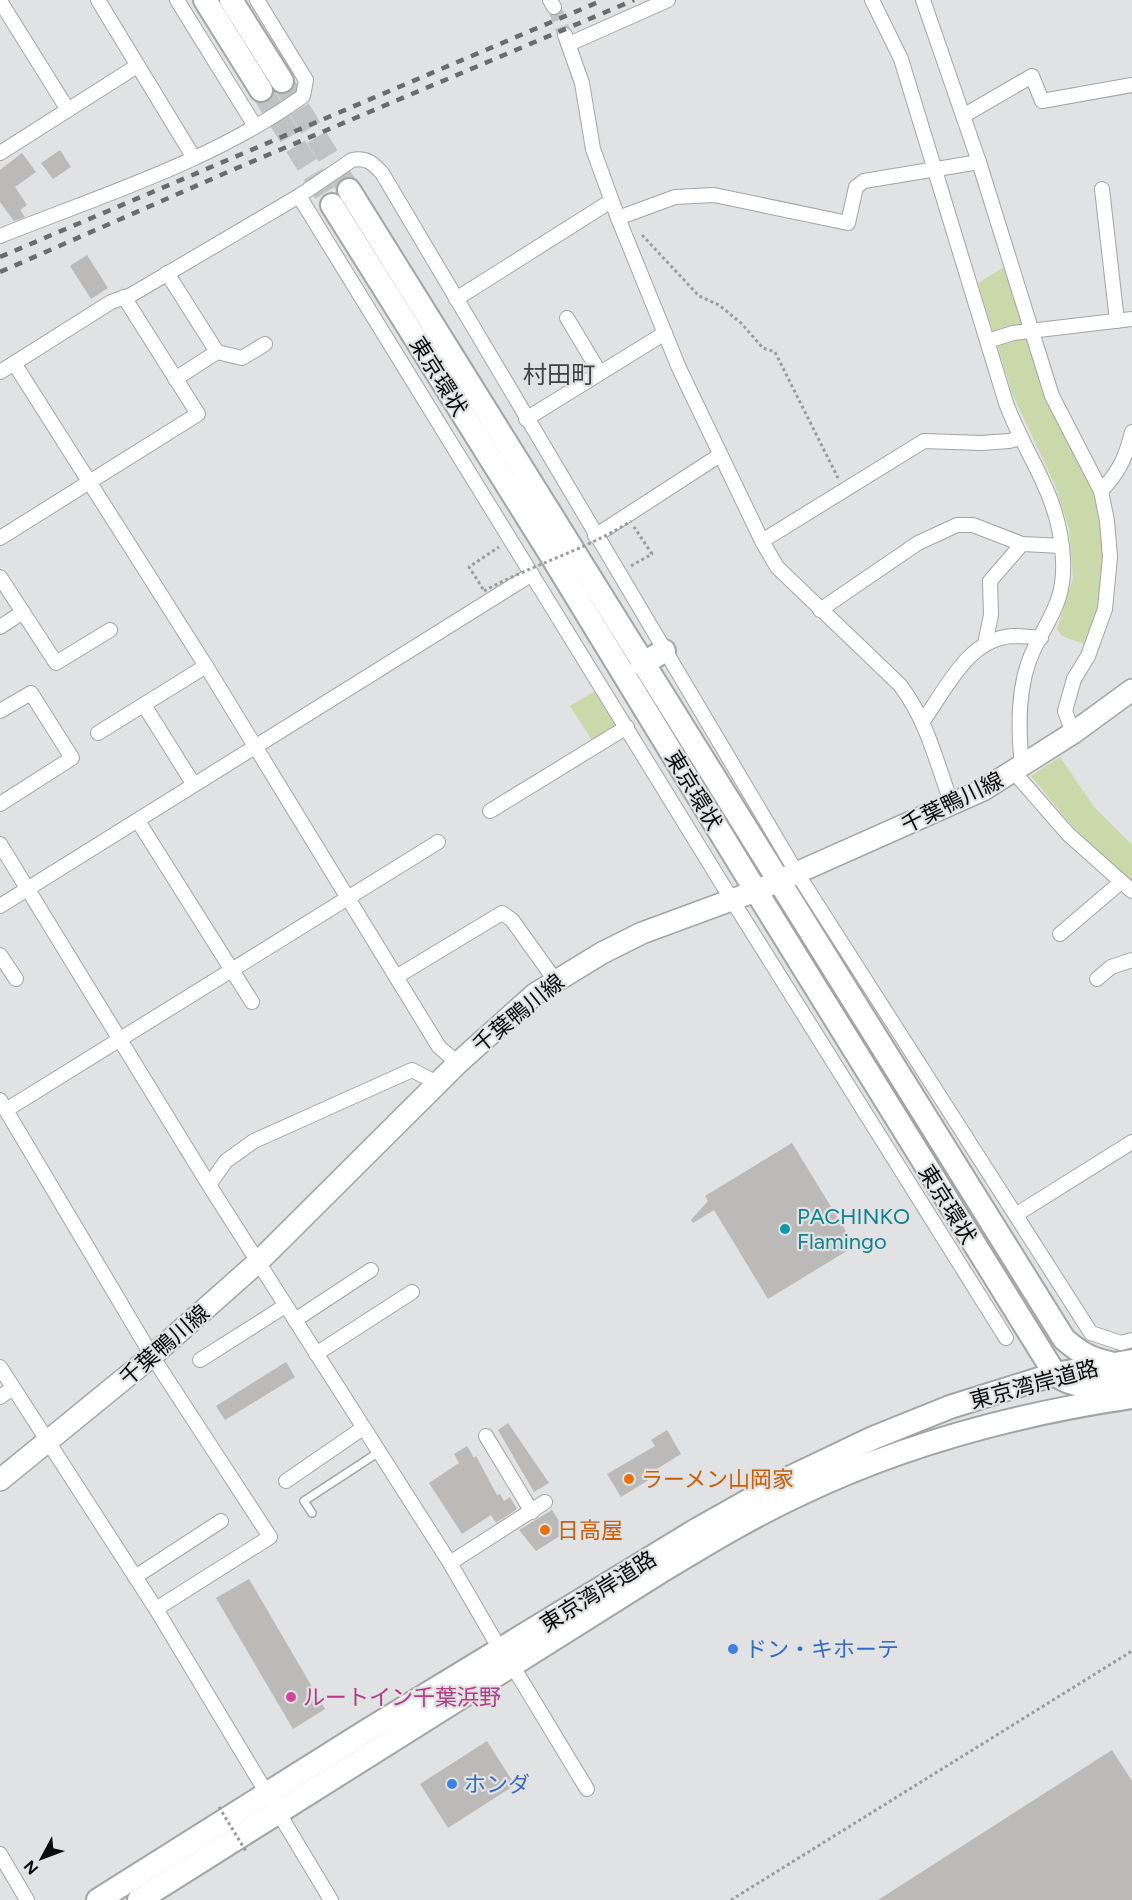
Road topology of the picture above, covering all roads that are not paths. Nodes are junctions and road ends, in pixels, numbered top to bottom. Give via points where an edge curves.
1 (98, 0) edge
2 (177, 0) edge
3 (206, 0) edge
4 (231, 0) edge
5 (668, 0) edge
6 (872, 0) edge
7 (923, 0) edge
8 (0, 1) edge
9 (261, 1) edge
10 (137, 66) junction
11 (282, 81) tunnel mouth
12 (1132, 85) edge
13 (261, 90) tunnel mouth
14 (68, 110) junction
15 (963, 116) junction
16 (255, 126) junction
17 (0, 153) edge
18 (194, 158) junction
19 (979, 162) junction
20 (934, 171) junction
21 (1102, 189) dead end
22 (349, 190) tunnel mouth
23 (299, 196) junction
24 (611, 201) junction
25 (332, 205) tunnel mouth
26 (619, 220) junction
27 (0, 236) edge
28 (167, 273) junction
29 (124, 297) junction
30 (456, 299) junction
31 (567, 318) dead end
32 (1132, 319) edge
33 (1117, 321) junction
34 (1030, 331) junction
35 (664, 333) junction
36 (988, 341) junction
37 (265, 344) dead end
38 (217, 352) junction
39 (14, 363) junction
40 (0, 372) edge
41 (600, 373) junction
42 (175, 379) junction
43 (526, 419) junction
44 (1132, 432) edge
45 (1021, 438) junction
46 (720, 454) junction
47 (90, 483) junction
48 (1101, 491) junction
49 (594, 536) junction
50 (0, 538) edge
51 (762, 541) junction
52 (1022, 544) junction
53 (1062, 546) junction
54 (532, 574) junction
55 (0, 577) edge
56 (820, 610) junction
57 (23, 612) junction
58 (0, 627) edge
59 (110, 630) dead end
60 (1041, 638) junction
61 (985, 644) junction
62 (664, 651) junction
63 (642, 664) junction
64 (206, 666) junction
65 (1132, 690) edge
66 (144, 705) junction
67 (0, 711) edge
68 (923, 722) junction
69 (627, 727) junction
70 (98, 733) dead end
71 (1073, 733) junction
72 (255, 747) junction
73 (1018, 768) junction
74 (194, 785) junction
75 (0, 804) edge
76 (951, 806) junction
77 (490, 811) dead end
78 (138, 821) junction
79 (438, 842) dead end
80 (0, 844) edge
81 (788, 876) junction
82 (1127, 887) edge
83 (28, 889) junction
84 (756, 891) junction
85 (346, 898) junction
86 (732, 900) junction
87 (0, 906) edge
88 (1060, 934) dead end
89 (0, 955) edge
90 (1132, 960) edge
91 (230, 969) junction
92 (396, 977) junction
93 (16, 979) dead end
94 (1097, 979) dead end
95 (555, 980) junction
96 (252, 1002) dead end
97 (120, 1040) junction
98 (458, 1063) junction
99 (437, 1083) junction
100 (3, 1105) edge
101 (1132, 1142) edge
102 (962, 1175) junction
103 (209, 1185) junction
104 (1017, 1214) junction
105 (258, 1262) junction
106 (371, 1270) dead end
107 (412, 1292) dead end
108 (285, 1306) junction
109 (295, 1320) junction
110 (1006, 1338) dead end
111 (1132, 1340) edge
112 (316, 1354) junction
113 (152, 1356) junction
114 (200, 1360) dead end
115 (1121, 1362) edge
116 (0, 1367) edge
117 (1061, 1376) junction
118 (1132, 1380) edge
119 (13, 1388) junction
120 (1132, 1396) edge
121 (0, 1397) edge
122 (1045, 1412) junction
123 (363, 1428) junction
124 (486, 1436) dead end
125 (47, 1442) junction
126 (379, 1452) junction
127 (0, 1480) edge
128 (286, 1481) dead end
129 (545, 1502) dead end
130 (532, 1512) junction
131 (312, 1513) dead end
132 (221, 1521) dead end
133 (450, 1563) junction
134 (135, 1577) junction
135 (156, 1609) junction
136 (506, 1658) junction
137 (587, 1789) dead end
138 (267, 1793) junction
139 (278, 1813) junction
140 (0, 1854) edge
141 (27, 1900) edge
142 (98, 1900) edge
143 (140, 1900) edge
144 (331, 1900) edge

1 - 10 street
2 - 16 street
3 - 13 highway
4 - 11 highway
5 - 24 street via 567,39 582,83 593,148
6 - 20 street via 901,59
7 - 15 street
8 - 14 street
9 - 16 street via 306,80 303,96
10 - 14 street
10 - 18 street
12 - 15 street via 1042,101 1032,76
14 - 17 street
15 - 19 street
16 - 18 street
18 - 27 street
19 - 20 street
19 - 34 street
20 - 26 street via 864,181 856,187 848,223 714,195 675,197
20 - 36 street
21 - 33 street
22 - 63 highway, 東京環状
23 - 28 street
23 - 30 street via 352,160 372,162
23 - 54 street
24 - 26 street
24 - 30 street
25 - 84 highway, 東京環状
26 - 35 street
28 - 29 street
28 - 38 street
29 - 39 street
29 - 42 street
30 - 43 street
31 - 41 street
32 - 33 street
33 - 34 street
34 - 36 street
34 - 48 street via 1052,396
35 - 41 street
35 - 46 street
36 - 45 street
37 - 38 street via 242,358
38 - 42 street
39 - 40 street
39 - 47 street
41 - 43 street
42 - 47 street via 198,414
43 - 49 street
44 - 48 street via 1126,458
45 - 51 street via 981,443 924,441
45 - 53 street via 1045,482
46 - 49 street
46 - 51 street
47 - 50 street
47 - 64 street
48 - 71 street via 1110,557 1105,609 1065,711
49 - 62 street
51 - 56 street via 777,567
52 - 53 street
52 - 56 street via 973,525 957,525 918,543
52 - 61 street via 990,581 991,615
53 - 60 street via 1061,593
54 - 69 street
54 - 72 street
55 - 57 street
56 - 68 street via 900,685
57 - 58 street
57 - 59 street via 56,663
60 - 61 street via 1011,636
60 - 73 street via 1025,678 1018,729
61 - 68 street via 969,656
62 - 63 highway
62 - 81 street
63 - 81 highway, 東京環状 via 714,780
64 - 66 street
64 - 72 street
65 - 71 main road, 千葉鴨川線
66 - 70 street
66 - 74 street
67 - 75 street via 31,693 72,758
68 - 76 street
69 - 77 street
69 - 86 street
71 - 73 main road, 千葉鴨川線
72 - 74 street
72 - 85 street
73 - 76 main road, 千葉鴨川線
73 - 82 street via 1068,834
74 - 78 street
76 - 81 main road, 千葉鴨川線
78 - 83 street
78 - 91 street
79 - 85 street
80 - 83 street
81 - 84 main road, 千葉鴨川線
81 - 102 highway, 東京環状
81 - 104 street via 823,916
82 - 88 street
83 - 87 street
83 - 97 street
84 - 86 main road, 千葉鴨川線
84 - 117 highway, 東京環状
85 - 91 street
85 - 92 street
86 - 95 main road, 千葉鴨川線 via 642,933
86 - 110 street
89 - 93 street
90 - 94 street via 1111,967
91 - 96 street
91 - 97 street
92 - 95 street via 502,913 512,920
92 - 98 street via 440,1047
95 - 98 main road, 千葉鴨川線
97 - 100 street
97 - 103 street
98 - 99 main road, 千葉鴨川線
99 - 103 street via 412,1070 254,1141 226,1161
99 - 105 main road, 千葉鴨川線
100 - 113 street
101 - 104 street
102 - 115 highway, 東京環状 via 1064,1338 1094,1360
102 - 117 highway, 東京環状 via 997,1253 1060,1354
103 - 105 street
104 - 111 street via 1091,1333 1121,1342
105 - 108 street
105 - 113 main road, 千葉鴨川線
106 - 109 street
107 - 112 street
108 - 109 street
108 - 114 street
109 - 112 street
112 - 123 street
113 - 125 main road, 千葉鴨川線
113 - 135 street via 270,1538
115 - 117 highway, 東京湾岸道路
116 - 119 street
117 - 118 highway via 1080,1386
117 - 122 highway via 1059,1396
117 - 136 highway, 東京湾岸道路 via 922,1418 785,1480 698,1529
119 - 121 street
119 - 125 street
120 - 122 highway, 東京湾岸道路
122 - 136 highway, 東京湾岸道路 via 970,1430 796,1496
123 - 126 street
123 - 128 street
124 - 130 street
125 - 127 main road, 千葉鴨川線
125 - 134 street
126 - 131 lane via 304,1501
126 - 133 street
129 - 130 street
130 - 133 street
132 - 134 street
133 - 136 street
134 - 135 street
135 - 138 street
136 - 137 street
136 - 138 highway, 東京湾岸道路
136 - 139 highway, 東京湾岸道路
138 - 139 street
138 - 142 highway, 東京湾岸道路
139 - 143 highway, 東京湾岸道路
139 - 144 street
140 - 141 street

